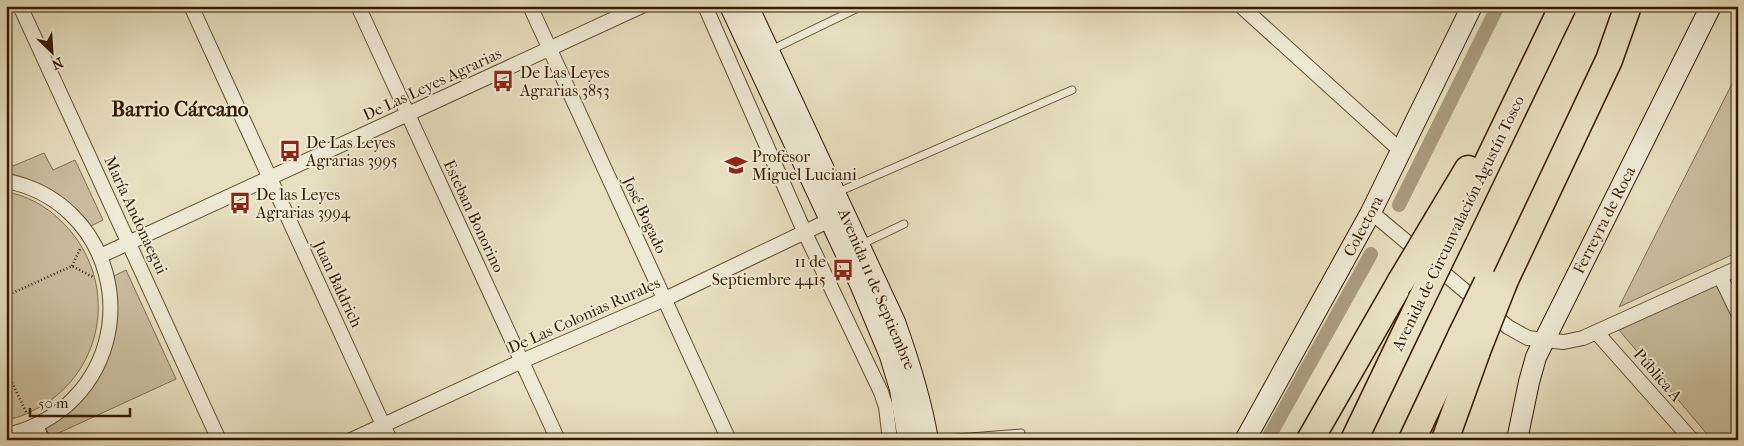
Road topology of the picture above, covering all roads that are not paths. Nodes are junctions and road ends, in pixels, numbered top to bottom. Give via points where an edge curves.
1 (20, 6) edge
2 (191, 6) edge
3 (358, 6) edge
4 (530, 6) edge
5 (642, 6) edge
6 (705, 6) edge
7 (730, 6) edge
8 (748, 6) edge
9 (862, 6) edge
10 (1241, 6) edge
11 (1472, 6) edge
12 (1563, 6) edge
13 (1619, 6) edge
14 (1628, 6) edge
15 (1711, 6) edge
16 (549, 49) junction
17 (768, 51) junction
18 (1072, 90) dead end
19 (408, 114) junction
20 (1401, 151) junction
21 (270, 178) junction
22 (6, 182) edge
23 (836, 193) junction
24 (1371, 212) junction
25 (830, 220) junction
26 (904, 224) dead end
27 (1446, 226) junction
28 (805, 233) junction
29 (130, 242) junction
30 (860, 245) junction
31 (100, 256) junction
32 (1738, 268) edge
33 (1499, 274) junction
34 (1720, 276) junction
35 (665, 299) junction
36 (1738, 313) edge
37 (1597, 332) junction
38 (1543, 340) junction
39 (1469, 344) junction
40 (522, 361) junction
41 (36, 425) junction
42 (383, 425) junction
43 (1021, 433) dead end
44 (6, 434) edge
45 (42, 440) edge
46 (219, 440) edge
47 (351, 440) edge
48 (390, 440) edge
49 (558, 440) edge
50 (729, 440) edge
51 (890, 440) edge
52 (908, 440) edge
53 (929, 440) edge
54 (1245, 440) edge
55 (1310, 440) edge
56 (1354, 440) edge
57 (1412, 440) edge
58 (1445, 440) edge
59 (1517, 440) edge
60 (1692, 440) edge

1 - 29 street, María Andonaegui
2 - 21 street, Juan Baldrich
3 - 19 street, Esteban Bonorino
4 - 16 street, José Bogado
5 - 16 street, De Las Leyes Agrarias
6 - 28 street
7 - 25 street, Avenida 11 de Septiembre
8 - 17 street, Avenida 11 de Septiembre
9 - 17 lane
10 - 20 street
11 - 20 street, Colectora
12 - 27 highway, Avenida de Circunvalación Agustín Tosco via 1527,81 1462,177
13 - 33 highway
14 - 33 highway via 1609,60
15 - 38 street, Ferreyra de Roca
16 - 19 street, De Las Leyes Agrarias
16 - 35 street, José Bogado
17 - 23 street, Avenida 11 de Septiembre
18 - 23 lane
19 - 21 street, De Las Leyes Agrarias
19 - 40 street, Esteban Bonorino
20 - 24 street, Colectora
21 - 29 street, De Las Leyes Agrarias
21 - 42 street, Juan Baldrich
22 - 31 street via 39,192 58,204 90,236
23 - 30 street, Avenida 11 de Septiembre
24 - 38 street via 1508,327 1528,338
24 - 54 street, Colectora
25 - 28 street, De Las Colonias Rurales
25 - 52 street, Avenida 11 de Septiembre via 890,356 900,388
26 - 30 lane
27 - 55 highway, bridge via 1401,282
27 - 56 highway, Avenida de Circunvalación Agustín Tosco, bridge via 1421,300
28 - 35 street, De Las Colonias Rurales
28 - 51 street via 881,392
29 - 31 street, De Las Leyes Agrarias
29 - 46 street, María Andonaegui
30 - 53 street, Avenida 11 de Septiembre via 905,350
31 - 41 street via 108,280 111,305 103,354 92,376 76,396 57,413
32 - 34 street
33 - 39 highway, bridge
34 - 36 street
34 - 37 street
35 - 40 street, De Las Colonias Rurales
35 - 50 street, José Bogado
37 - 38 street via 1564,342
37 - 60 street, Pública A
38 - 59 street, Ferreyra de Roca via 1529,382
39 - 57 highway
39 - 58 highway
40 - 42 street, De Las Colonias Rurales
40 - 49 street, Esteban Bonorino
41 - 44 street
41 - 45 street
42 - 47 street, De Las Colonias Rurales
42 - 48 street, Juan Baldrich
43 - 53 lane

